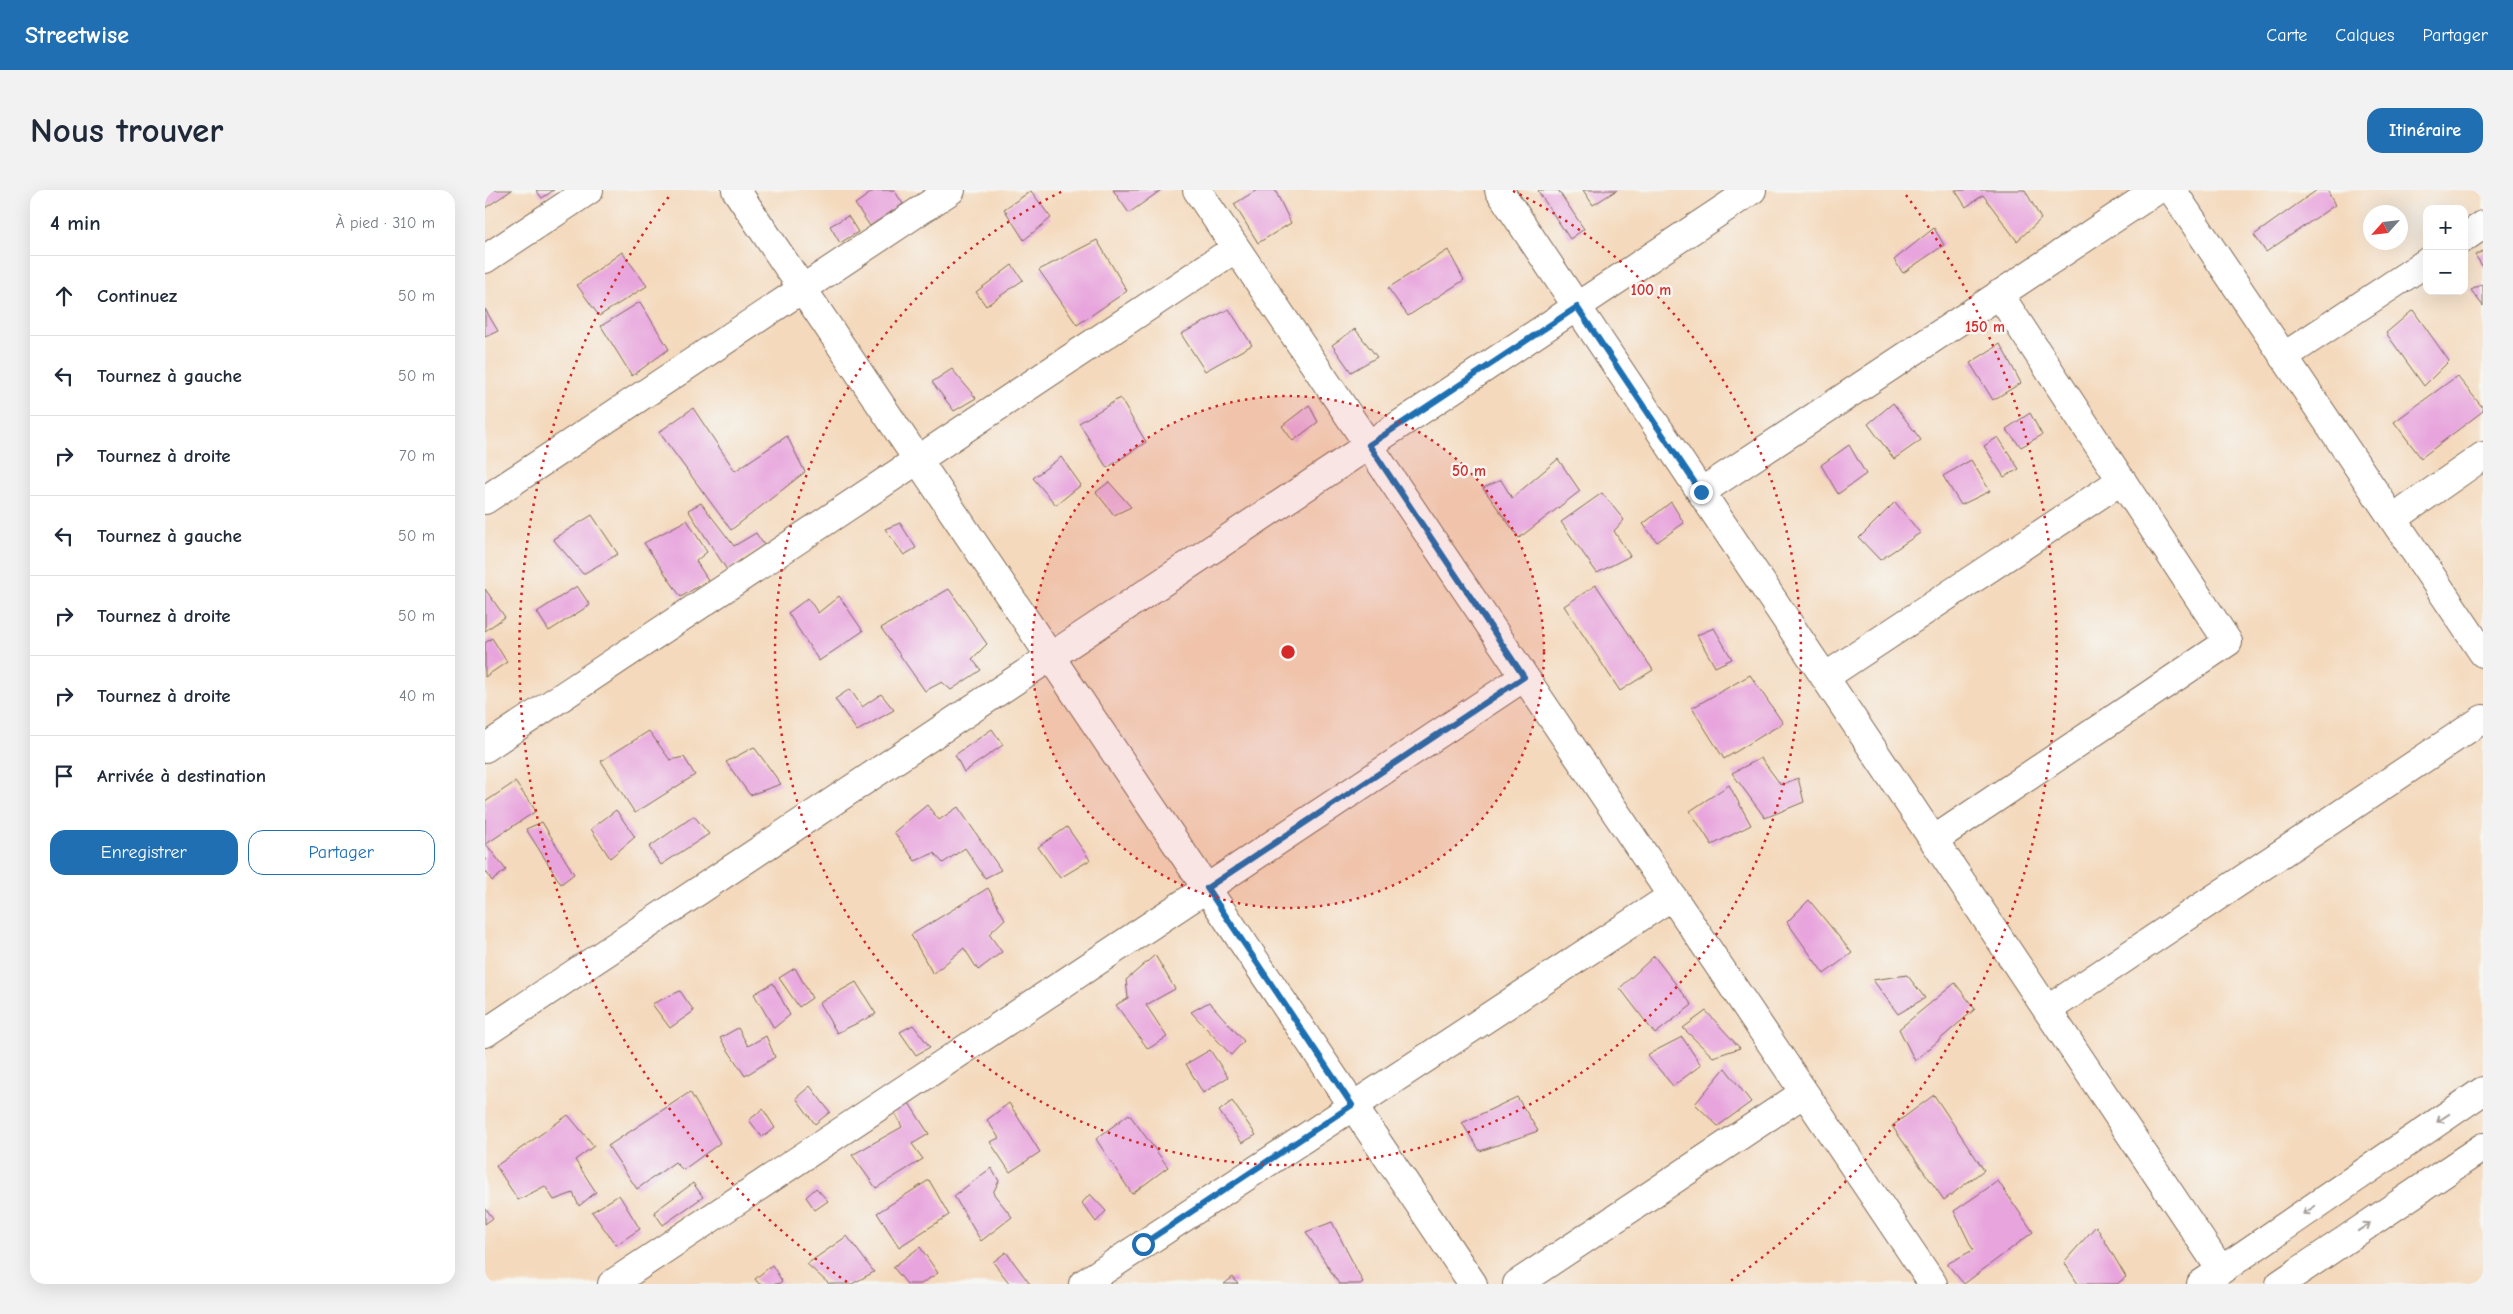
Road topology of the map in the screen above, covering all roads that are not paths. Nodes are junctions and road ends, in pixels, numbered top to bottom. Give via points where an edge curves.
1 (589, 190) edge
2 (736, 190) edge
3 (951, 190) edge
4 (1197, 190) edge
5 (1499, 190) edge
6 (1752, 190) edge
7 (2157, 190) edge
8 (2171, 190) edge
9 (2483, 226) edge
10 (2468, 235) edge
11 (1236, 248) junction
12 (485, 259) edge
13 (2423, 265) edge
14 (803, 289) junction
15 (1999, 294) junction
16 (1577, 307) junction
17 (2283, 357) junction
18 (1369, 445) junction
19 (2483, 456) edge
20 (918, 460) junction
21 (2122, 480) junction
22 (1701, 492) junction
23 (485, 500) edge
24 (2393, 519) junction
25 (2483, 653) edge
26 (1051, 657) junction
27 (1524, 677) junction
28 (1825, 677) junction
29 (2483, 719) edge
30 (485, 748) edge
31 (1935, 839) junction
32 (1207, 888) junction
33 (1672, 896) junction
34 (2047, 1010) junction
35 (485, 1033) edge
36 (2483, 1091) edge
37 (1804, 1093) junction
38 (1352, 1105) junction
39 (2483, 1147) edge
40 (2211, 1277) edge
41 (612, 1284) edge
42 (1083, 1284) edge
43 (1473, 1284) edge
44 (1517, 1284) edge
45 (1933, 1284) edge
46 (2280, 1284) edge

1 - 12 street
2 - 14 street
3 - 14 street
4 - 11 street
5 - 16 street
6 - 16 street
7 - 15 street
8 - 17 street
9 - 10 street
11 - 18 street
11 - 20 street
13 - 17 street
14 - 20 street
14 - 23 street
15 - 21 street
15 - 22 street
16 - 18 street
16 - 22 street
17 - 24 street
18 - 26 street
18 - 27 street
19 - 24 street
20 - 26 street
20 - 30 street
21 - 28 street
21 - 31 street via 2228,642
22 - 28 street
24 - 25 street
26 - 32 street
26 - 35 street
27 - 32 street
27 - 33 street
28 - 31 street
29 - 34 street
31 - 34 street
32 - 38 street
32 - 41 street
33 - 37 street
33 - 38 street
34 - 40 street
36 -> 40 street
37 - 44 street
37 - 45 street
38 - 42 street
38 - 43 street
46 -> 39 street

